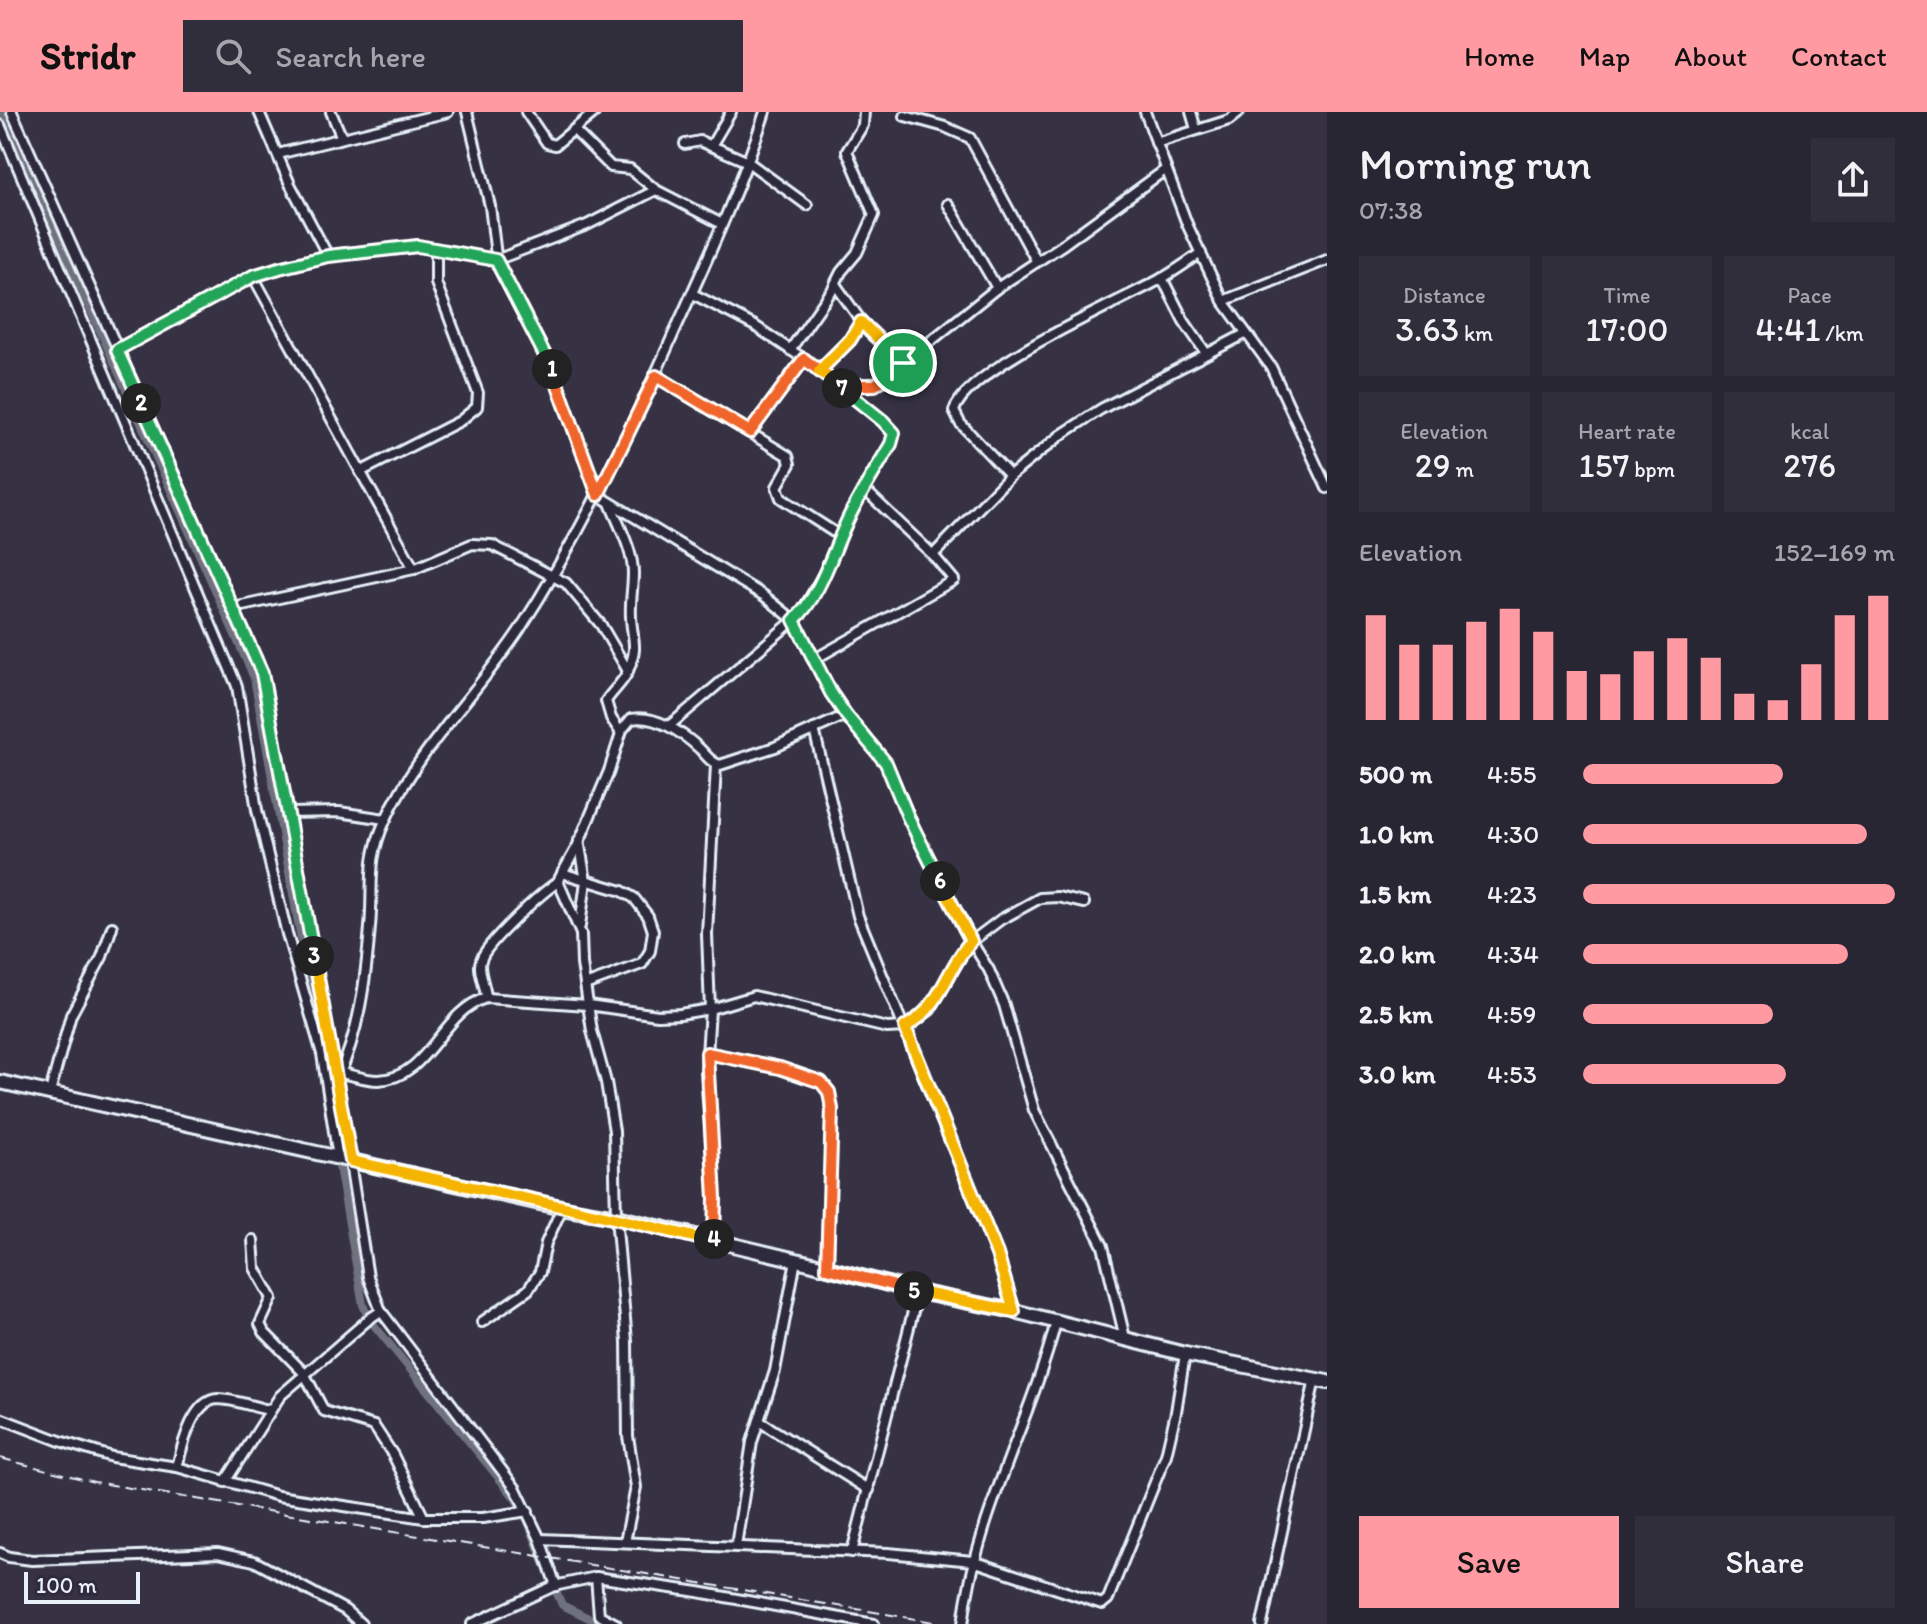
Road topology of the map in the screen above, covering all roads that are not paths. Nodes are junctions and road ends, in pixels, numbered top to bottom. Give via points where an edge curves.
1 (12, 112) edge
2 (259, 112) edge
3 (331, 112) edge
4 (448, 112) edge
5 (467, 112) edge
6 (526, 112) edge
7 (595, 112) edge
8 (731, 112) edge
9 (765, 112) edge
10 (864, 112) edge
11 (1145, 112) edge
12 (1191, 112) edge
13 (1239, 112) edge
14 (905, 116) dead end
15 (0, 125) edge
16 (1196, 129) junction
17 (575, 131) junction
18 (342, 138) junction
19 (1156, 143) junction
20 (685, 144) dead end
21 (711, 146) junction
22 (278, 154) junction
23 (748, 162) junction
24 (1165, 170) junction
25 (656, 190) junction
26 (948, 204) dead end
27 (807, 205) dead end
28 (722, 224) junction
29 (436, 249) junction
30 (1201, 253) junction
31 (328, 256) junction
32 (496, 260) junction
33 (1327, 260) edge
34 (1037, 262) junction
35 (253, 276) junction
36 (1162, 278) junction
37 (835, 286) junction
38 (997, 288) junction
39 (693, 294) junction
40 (1223, 301) junction
41 (861, 322) junction
42 (1245, 334) junction
43 (117, 350) junction
44 (790, 350) junction
45 (1206, 353) junction
46 (804, 359) junction
47 (903, 363) junction
48 (819, 371) junction
49 (656, 376) junction
50 (838, 385) junction
51 (750, 432) junction
52 (360, 472) junction
53 (1010, 476) junction
54 (1327, 488) edge
55 (865, 490) junction
56 (598, 495) junction
57 (609, 502) junction
58 (840, 536) junction
59 (933, 555) junction
60 (414, 569) junction
61 (553, 574) junction
62 (233, 608) junction
63 (794, 620) junction
64 (813, 660) junction
65 (628, 671) junction
66 (846, 715) junction
67 (669, 726) junction
68 (814, 729) junction
69 (621, 733) junction
70 (716, 765) junction
71 (288, 813) junction
72 (385, 819) junction
73 (579, 840) junction
74 (562, 873) junction
75 (586, 881) junction
76 (558, 882) junction
77 (1084, 903) dead end
78 (112, 927) dead end
79 (579, 929) junction
80 (971, 941) junction
81 (585, 985) junction
82 (486, 998) junction
83 (588, 1005) junction
84 (710, 1009) junction
85 (905, 1027) junction
86 (707, 1053) junction
87 (339, 1077) junction
88 (0, 1082) edge
89 (50, 1092) junction
90 (344, 1159) junction
91 (562, 1208) junction
92 (616, 1217) junction
93 (253, 1240) dead end
94 (714, 1242) junction
95 (796, 1260) junction
96 (827, 1268) junction
97 (918, 1292) junction
98 (381, 1311) junction
99 (1014, 1311) junction
100 (482, 1322) dead end
101 (1056, 1322) junction
102 (1125, 1338) junction
103 (1185, 1354) junction
104 (304, 1373) junction
105 (1321, 1381) edge
106 (269, 1410) junction
107 (0, 1418) edge
108 (759, 1421) junction
109 (177, 1467) junction
110 (225, 1482) junction
111 (869, 1490) junction
112 (524, 1512) junction
113 (424, 1518) junction
114 (540, 1539) junction
115 (625, 1542) junction
116 (736, 1546) junction
117 (852, 1552) junction
118 (0, 1553) edge
119 (973, 1561) junction
120 (596, 1577) junction
121 (556, 1586) junction
122 (361, 1624) edge
123 (472, 1624) edge
124 (616, 1624) edge
125 (874, 1624) edge
126 (963, 1624) edge
127 (1262, 1624) edge

1 - 43 street
2 - 22 street
3 - 18 street
4 - 18 street
5 - 32 street via 490,206
6 - 17 street via 551,145
7 - 17 street
8 - 21 street
9 - 23 street
10 - 37 street via 863,125 847,151 874,215
11 - 19 street
12 - 16 street
13 - 16 street
14 - 34 street via 970,138
15 - 90 street via 237,686 257,810 322,1054
16 - 19 street
17 - 25 street via 611,167 630,169
18 - 22 street
19 - 24 street
20 - 21 street
21 - 23 street
22 - 31 street
23 - 27 street
23 - 28 street
24 - 30 street
24 - 34 street
25 - 28 street
25 - 32 street via 587,225
26 - 38 street
28 - 39 street
29 - 31 street via 418,246
29 - 32 street
29 - 52 street via 436,283 478,393 477,407
30 - 36 street
30 - 40 street
31 - 35 street
32 - 56 street via 549,362
33 - 40 street
34 - 38 street
35 - 43 street
35 - 52 street
36 - 45 street
36 - 53 street via 1014,356 956,405 960,423
37 - 41 street
37 - 44 street
38 - 47 street
39 - 44 street
39 - 49 street
40 - 42 street
41 - 47 street
41 - 48 street
42 - 45 street
42 - 54 street via 1271,367
43 - 62 street
44 - 46 street
45 - 53 street via 1080,421
46 - 48 street
46 - 51 street
47 - 50 street via 875,385
48 - 50 street
49 - 51 street
49 - 56 street
50 - 55 street via 894,433
51 - 58 street via 789,458 777,487 781,498
52 - 60 street
53 - 59 street
55 - 58 street
55 - 59 street
56 - 57 street
56 - 61 street
57 - 63 street via 763,595
57 - 65 street via 633,572 635,642
58 - 63 street via 825,572
59 - 64 street via 954,577 951,584
60 - 61 street via 482,543
60 - 62 street
61 - 65 street via 601,625
61 - 72 street
62 - 71 street via 262,673
63 - 64 street
63 - 67 street
64 - 66 street
65 - 69 street via 606,701
66 - 68 street
66 - 80 street via 886,763
67 - 69 street via 633,718
67 - 70 street
68 - 70 street
68 - 85 street via 858,916
69 - 73 street
70 - 84 street via 707,934
71 - 72 street via 339,812
71 - 87 street
72 - 87 street via 370,867 361,998
73 - 74 street
73 - 75 street
74 - 75 street
74 - 76 street
75 - 79 street
75 - 81 street via 634,898 653,931 642,964
76 - 79 street
76 - 82 street via 481,958
77 - 80 street via 1040,898
78 - 89 street via 70,1019
79 - 81 street
80 - 85 street via 930,1010
80 - 102 street via 1008,1014 1034,1110 1103,1246
81 - 83 street
82 - 83 street
82 - 87 street via 459,1015 415,1065 400,1074 379,1080
83 - 84 street via 658,1015
83 - 92 street via 614,1131
84 - 85 street via 754,996 887,1028
84 - 86 street
85 - 99 street via 997,1254
86 - 94 street
86 - 96 street via 780,1068 826,1086 832,1120
87 - 90 street
88 - 89 street
89 - 90 street
90 - 91 street
90 - 98 street via 368,1277
91 - 92 street
91 - 100 street via 540,1272 528,1290
92 - 94 street
92 - 115 street via 627,1341 628,1436 636,1487
93 - 104 street via 255,1268 272,1298 261,1327
94 - 95 street
95 - 96 street
95 - 108 street via 775,1371
96 - 97 street
97 - 99 street
97 - 111 street
98 - 104 street
98 - 112 street via 516,1489
99 - 101 street
101 - 102 street
101 - 119 street
102 - 103 street
103 - 105 street
103 - 119 street via 1166,1455 1105,1602
104 - 106 street
104 - 113 street via 324,1411 374,1426
105 - 127 street
106 - 109 street via 219,1399 203,1406 184,1438
106 - 110 street
107 - 109 street via 112,1457
108 - 111 street
108 - 116 street
109 - 110 street
110 - 113 street via 278,1496
111 - 117 street
112 - 113 street
112 - 114 street
114 - 115 street
114 - 121 street
115 - 116 street
116 - 117 street
117 - 119 street
118 - 122 street via 32,1560 238,1556 345,1610
119 - 126 street
120 - 121 street
120 - 124 street via 599,1615
120 - 125 street
121 - 123 street

